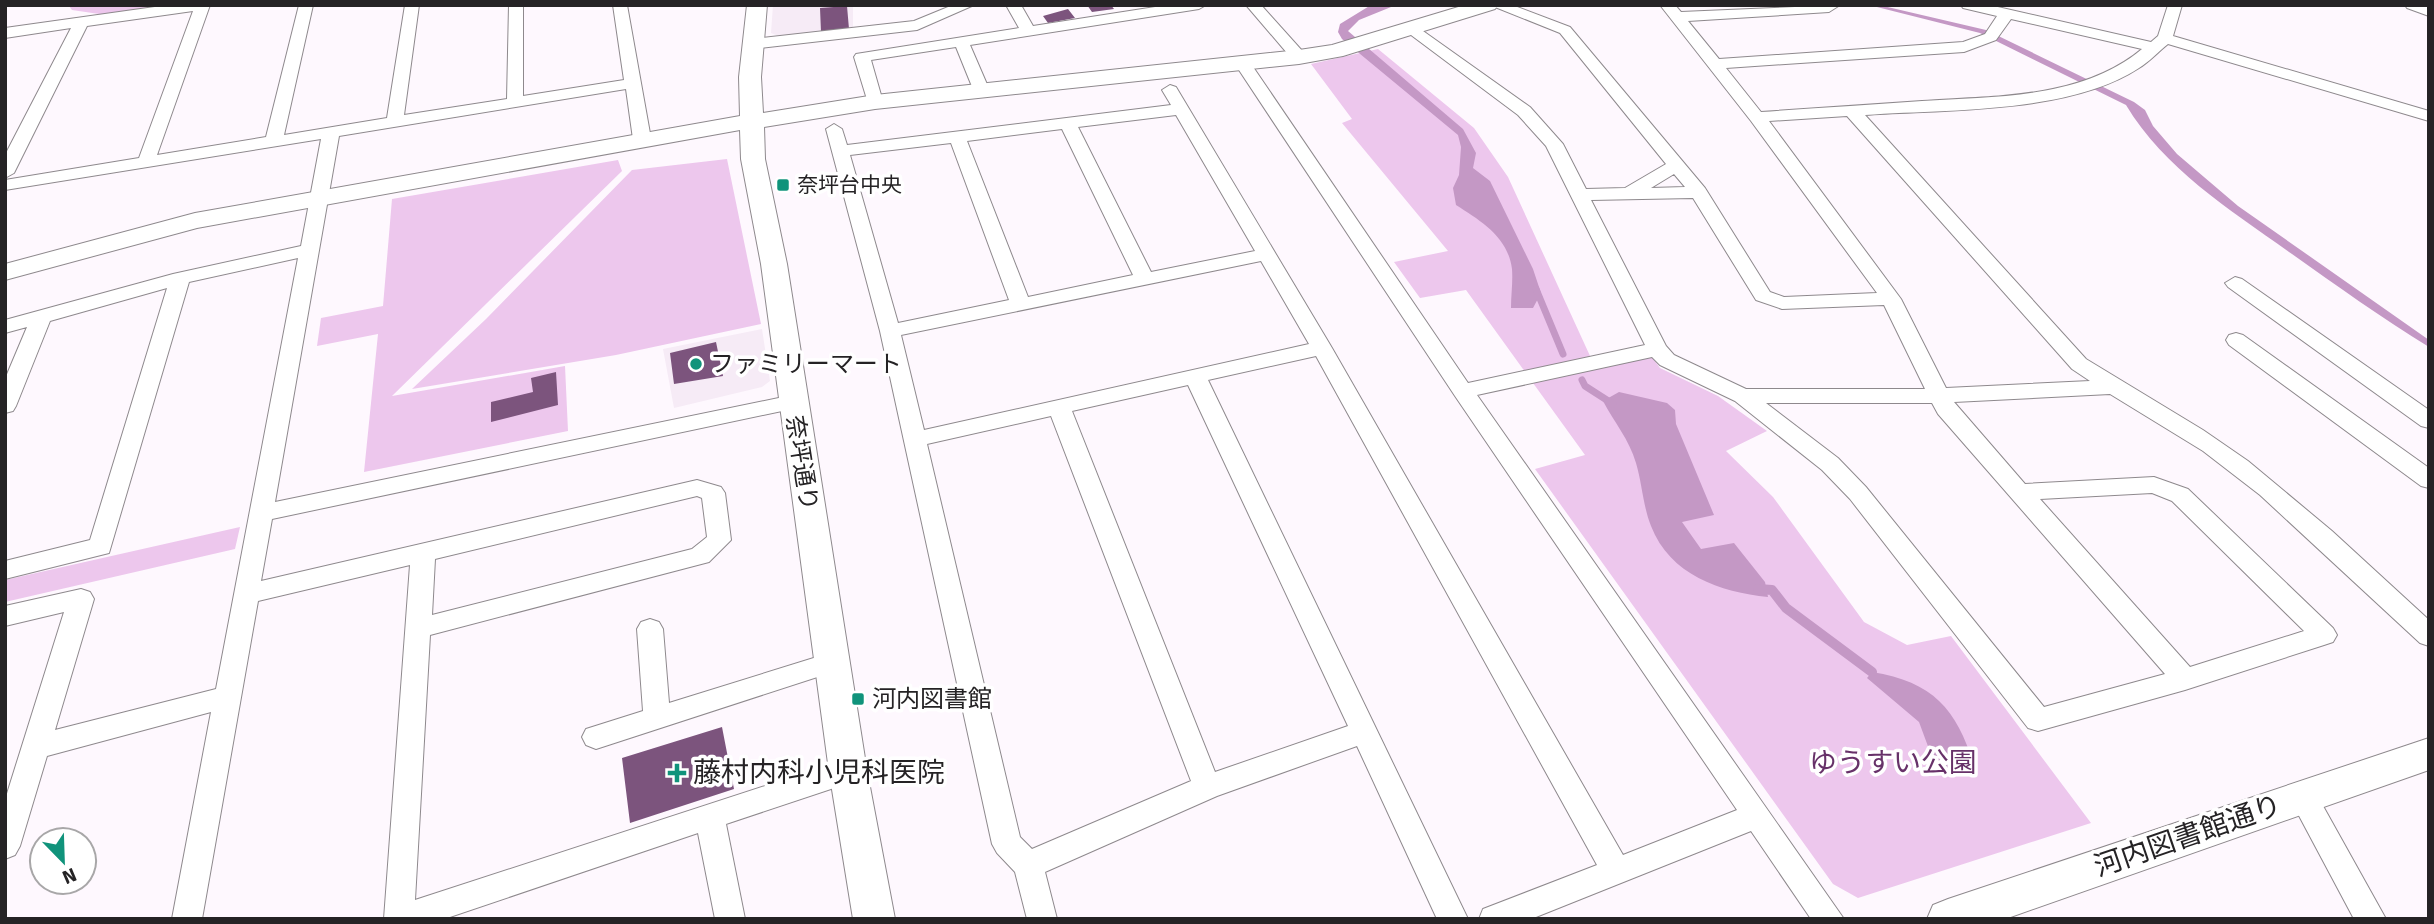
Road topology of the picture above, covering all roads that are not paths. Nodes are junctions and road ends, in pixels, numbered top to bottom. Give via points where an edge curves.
1 (61, 5) edge
2 (203, 5) edge
3 (306, 5) edge
4 (412, 5) edge
5 (516, 5) edge
6 (621, 5) edge
7 (757, 5) edge
8 (967, 5) edge
9 (1013, 5) edge
10 (1199, 5) edge
11 (1252, 5) edge
12 (1488, 5) edge
13 (1497, 5) edge
14 (1833, 5) edge
15 (1968, 5) edge
16 (2175, 5) edge
17 (2412, 5) edge
18 (1672, 11) edge
19 (2429, 12) edge
20 (2006, 14) junction
21 (81, 23) junction
22 (50, 27) junction
23 (1411, 29) junction
24 (1028, 30) junction
25 (5, 33) edge
26 (1993, 36) joint
27 (961, 41) junction
28 (2160, 43) junction
29 (752, 44) junction
30 (1299, 57) junction
31 (1243, 64) junction
32 (1712, 64) junction
33 (634, 83) junction
34 (981, 89) junction
35 (1170, 90) dead end
36 (516, 102) junction
37 (875, 102) junction
38 (1182, 109) junction
39 (1852, 111) junction
40 (2429, 116) edge
41 (1757, 117) junction
42 (395, 121) junction
43 (751, 121) junction
44 (1068, 124) junction
45 (331, 132) junction
46 (957, 137) junction
47 (642, 139) junction
48 (274, 141) junction
49 (146, 162) junction
50 (1678, 164) junction
51 (7, 167) edge
52 (5, 185) edge
53 (1699, 192) junction
54 (1630, 194) junction
55 (1580, 195) junction
56 (320, 197) junction
57 (310, 250) junction
58 (1267, 254) junction
59 (5, 272) edge
60 (180, 278) junction
61 (1144, 278) junction
62 (2235, 284) dead end
63 (1891, 299) junction
64 (1020, 303) junction
65 (42, 315) junction
66 (5, 327) edge
67 (890, 331) junction
68 (2236, 340) dead end
69 (1322, 348) junction
70 (1657, 349) junction
71 (1195, 376) junction
72 (2113, 387) junction
73 (1463, 391) junction
74 (1743, 396) junction
75 (1939, 396) junction
76 (793, 402) junction
77 (5, 406) edge
78 (1059, 407) junction
79 (2429, 421) edge
80 (916, 439) junction
81 (2429, 480) edge
82 (2022, 492) junction
83 (262, 513) junction
84 (423, 552) junction
85 (5, 570) edge
86 (247, 594) junction
87 (5, 616) edge
88 (420, 628) junction
89 (650, 629) dead end
90 (2429, 636) edge
91 (833, 662) junction
92 (2185, 679) junction
93 (228, 697) junction
94 (657, 718) junction
95 (1364, 732) junction
96 (596, 737) dead end
97 (36, 747) junction
98 (2429, 754) edge
99 (848, 771) junction
100 (1207, 787) junction
101 (2303, 797) junction
102 (1756, 816) junction
103 (710, 818) junction
104 (5, 846) edge
105 (1028, 865) junction
106 (1617, 872) junction
107 (187, 919) edge
108 (400, 919) edge
109 (730, 919) edge
110 (874, 919) edge
111 (1042, 919) edge
112 (1453, 919) edge
113 (1494, 919) edge
114 (1829, 919) edge
115 (1948, 919) edge
116 (2371, 919) edge

1 - 22 street
2 - 21 street
2 - 49 street
3 - 48 street
4 - 42 street
5 - 36 street
6 - 33 street
7 - 29 street, 奈坪通り
8 - 29 street via 917,25
9 - 24 street
10 - 24 street
11 - 30 street
12 - 23 street
13 - 50 street via 1565,30
14 - 18 street
15 - 20 street
16 - 28 street
17 - 19 street
18 - 32 street
20 - 26 street
20 - 28 street
21 - 22 street
21 - 51 street
22 - 25 street
23 - 30 street
23 - 55 street via 1524,111 1554,144
24 - 27 street
26 - 32 street via 1964,47
27 - 34 street
27 - 37 street via 862,57
28 - 39 street via 2133,65 2092,84 2029,99
28 - 40 street
29 - 43 street, 奈坪通り
30 - 31 street
31 - 34 street
31 - 73 street
32 - 41 street
33 - 36 street
33 - 47 street
34 - 37 street
35 - 38 street
36 - 42 street
37 - 43 street
38 - 44 street
38 - 58 street
39 - 41 street
39 - 72 street via 2079,364
41 - 63 street
42 - 45 street
43 - 47 street
43 - 76 street, 奈坪通り via 753,159 774,264
44 - 46 street
44 - 61 street
45 - 48 street
45 - 56 street
46 - 64 street
46 - 67 street via 837,140
47 - 56 street
48 - 49 street
49 - 52 street
50 - 53 street
50 - 54 street
53 - 54 street
53 - 63 street via 1763,296 1782,303
54 - 55 street
55 - 70 street
56 - 57 street
56 - 59 street via 195,221
57 - 60 street
57 - 83 street
58 - 61 street
58 - 69 street
60 - 65 street
60 - 85 street via 100,547
61 - 64 street
62 - 79 street
63 - 75 street
64 - 67 street
65 - 66 street
65 - 77 street
67 - 80 street
68 - 81 street
69 - 71 street
69 - 106 street
70 - 73 street
70 - 74 street via 1667,360
71 - 78 street
71 - 95 street
72 - 75 street
72 - 90 street via 2211,446 2274,494
73 - 102 street
74 - 75 street
74 - 92 street via 1830,464 1858,493 2038,720
75 - 82 street
76 - 83 street
76 - 91 street, 奈坪通り
78 - 80 street
78 - 100 street
80 - 105 street via 1007,844
82 - 92 street
82 - 92 street via 2154,485 2180,495 2324,635
83 - 86 street
84 - 86 street
84 - 88 street
84 - 88 street via 697,488 713,493 719,540 700,556
86 - 93 street
87 - 97 street via 81,599
88 - 108 street
89 - 94 street
91 - 94 street
91 - 99 street, 奈坪通り
93 - 97 street
93 - 107 street
94 - 96 street
95 - 100 street
95 - 112 street
97 - 104 street
98 - 101 street, 河内図書館通り
99 - 103 street
99 - 110 street, 奈坪通り
100 - 105 street
101 - 115 street, 河内図書館通り
101 - 116 street
102 - 106 street
102 - 114 street
103 - 108 street
103 - 109 street
105 - 111 street
106 - 113 street

